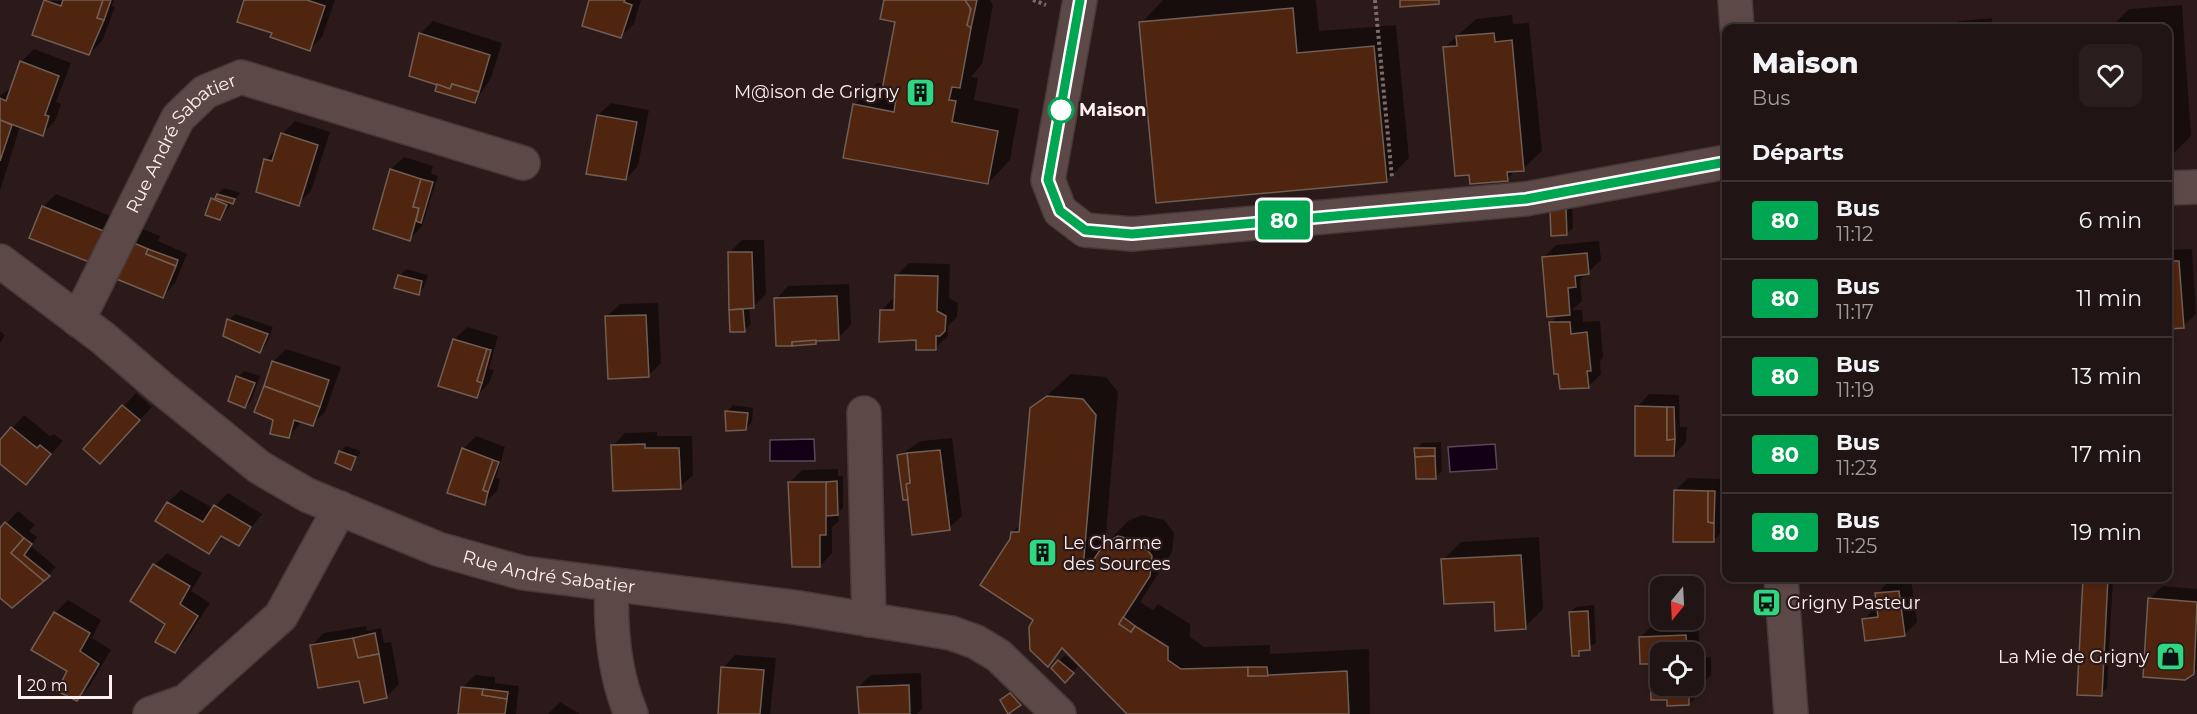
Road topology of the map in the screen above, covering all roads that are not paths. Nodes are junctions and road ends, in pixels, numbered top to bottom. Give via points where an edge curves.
1 (1080, 0) edge
2 (1735, 0) edge
3 (1737, 24) edge
4 (524, 163) dead end
5 (1722, 163) edge
6 (2197, 187) edge
7 (2172, 188) edge
8 (0, 261) edge
9 (78, 320) junction
10 (864, 413) dead end
11 (340, 508) junction
12 (1781, 582) edge
13 (612, 586) junction
14 (869, 620) junction
15 (150, 714) edge
16 (631, 714) edge
17 (1059, 714) edge
18 (1791, 714) edge

1 - 5 street via 1048,180 1060,211 1085,230 1132,234 1526,199
2 - 3 street
4 - 9 street, Rue André Sabatier via 241,77 205,92 178,118
6 - 7 street
8 - 9 street, Rue André Sabatier
9 - 11 street, Rue André Sabatier via 259,466 307,495
10 - 14 street
11 - 13 street, Rue André Sabatier via 438,549 523,573
11 - 15 street via 281,616 186,701
12 - 18 street
13 - 14 street, Rue André Sabatier
13 - 16 street via 613,638 624,698
14 - 17 street, Rue André Sabatier via 951,633 976,642 999,656

